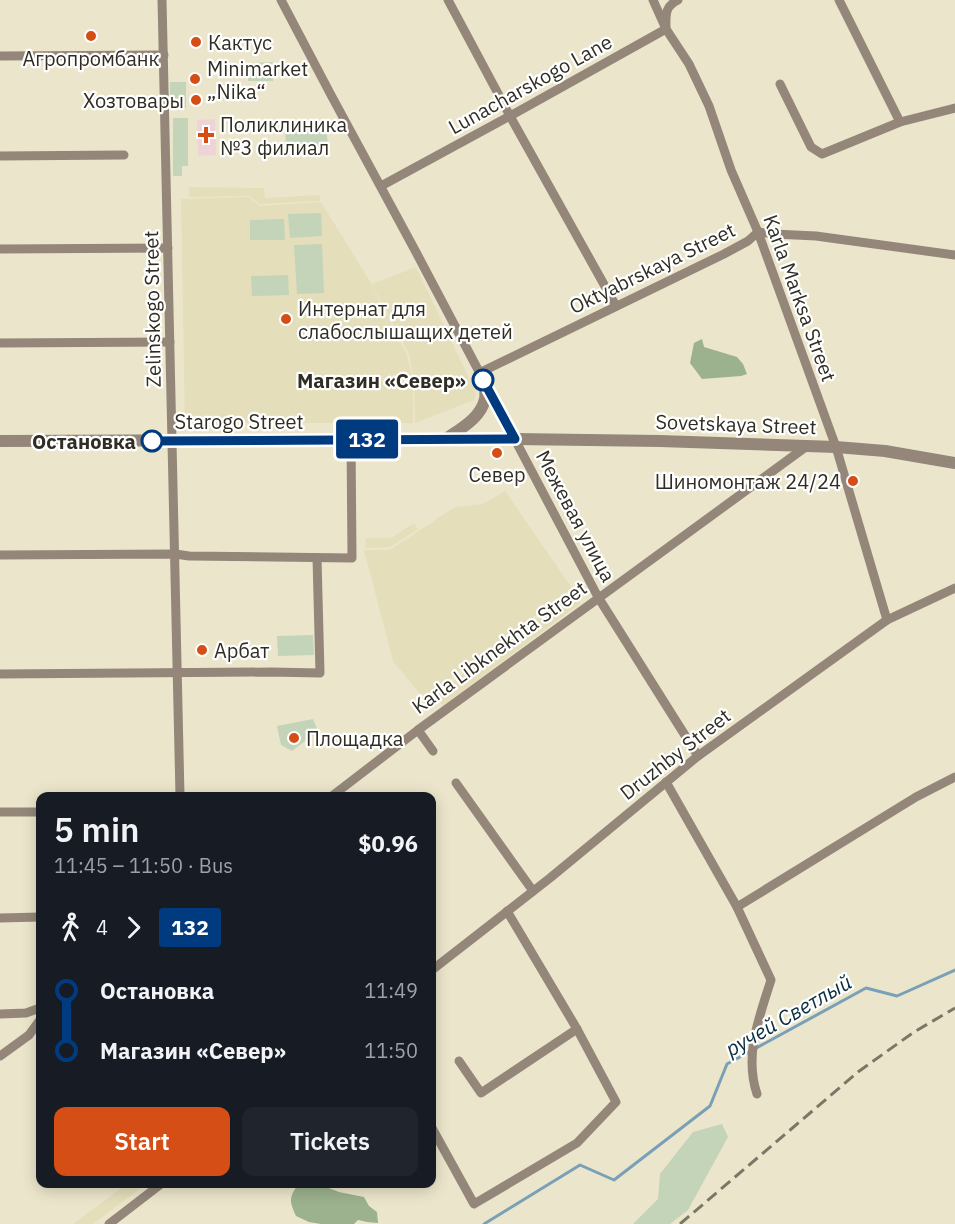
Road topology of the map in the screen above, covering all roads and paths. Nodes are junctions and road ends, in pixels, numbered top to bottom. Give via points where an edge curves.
1 (162, 0) edge
2 (280, 0) edge
3 (448, 0) edge
4 (654, 0) edge
5 (839, 0) edge
6 (675, 2) edge
7 (666, 29) junction
8 (164, 55) junction
9 (0, 56) edge
10 (780, 84) dead end
11 (955, 108) edge
12 (510, 116) junction
13 (900, 122) junction
14 (124, 155) dead end
15 (0, 156) edge
16 (381, 186) junction
17 (758, 232) junction
18 (168, 248) junction
19 (0, 249) edge
20 (955, 255) edge
21 (616, 306) junction
22 (170, 342) junction
23 (0, 343) edge
24 (482, 379) junction
25 (446, 439) junction
26 (515, 439) junction
27 (173, 440) junction
28 (351, 440) junction
29 (0, 441) edge
30 (807, 446) junction
31 (836, 447) junction
32 (955, 463) edge
33 (175, 554) junction
34 (0, 555) edge
35 (317, 558) junction
36 (955, 588) edge
37 (598, 597) junction
38 (887, 620) junction
39 (178, 673) junction
40 (0, 674) edge
41 (418, 730) junction
42 (433, 752) dead end
43 (698, 756) junction
44 (955, 777) edge
45 (666, 782) junction
46 (456, 783) dead end
47 (180, 792) edge
48 (337, 792) edge
49 (0, 812) edge
50 (36, 812) edge
51 (533, 891) junction
52 (737, 907) junction
53 (507, 911) junction
54 (36, 917) edge
55 (0, 918) edge
56 (436, 967) edge
57 (36, 1009) edge
58 (0, 1014) edge
59 (36, 1025) edge
60 (577, 1029) junction
61 (0, 1056) edge
62 (459, 1061) dead end
63 (757, 1094) dead end
64 (436, 1135) edge
65 (156, 1188) edge
66 (109, 1224) edge

1 - 8 street, Zelinskogo Street
2 - 16 street, Межевая улица
3 - 12 street
4 - 6 street
4 - 7 street, Karla Marksa Street
5 - 13 street
6 - 7 street via 668,7
7 - 12 street, Lunacharskogo Lane
7 - 17 street, Karla Marksa Street via 689,64 709,106
8 - 9 street
8 - 18 street, Zelinskogo Street
10 - 13 street via 811,147 822,154
11 - 13 street
12 - 16 street, Lunacharskogo Lane
12 - 21 street
14 - 15 street
16 - 24 street, Межевая улица
17 - 20 street, Oktyabrskaya Street
17 - 21 street, Oktyabrskaya Street via 724,254
17 - 31 street, Karla Marksa Street
18 - 19 street
18 - 22 street, Zelinskogo Street
21 - 24 street, Oktyabrskaya Street
22 - 23 street
22 - 27 street, Zelinskogo Street
24 - 25 street via 486,397 482,408
24 - 26 street, Межевая улица
25 - 26 street, Starogo Street
25 - 28 street, Starogo Street
26 - 30 street, Sovetskaya Street
26 - 37 street, Межевая улица
27 - 28 street, Starogo Street
27 - 29 street, Starogo Street
27 - 33 street, Zelinskogo Street
28 - 35 street via 352,558
30 - 31 street, Sovetskaya Street
30 - 37 street, Karla Libknekhta Street
31 - 32 street, Sovetskaya Street
31 - 38 street, Karla Marksa Street
33 - 34 street
33 - 35 street
33 - 39 street, Zelinskogo Street
35 - 39 street via 320,673
36 - 38 street, Druzhby Street
37 - 41 street, Karla Libknekhta Street
37 - 43 street, Межевая улица
38 - 43 street, Druzhby Street
39 - 40 street
39 - 47 street, Zelinskogo Street
41 - 42 street
41 - 48 street, Karla Libknekhta Street
43 - 45 street, Druzhby Street
44 - 52 street
45 - 51 street, Druzhby Street
45 - 52 street
46 - 51 street
49 - 50 street
51 - 53 street, Druzhby Street
52 - 63 street via 771,980 752,1057 752,1080
53 - 56 street, Druzhby Street
53 - 60 street
54 - 55 street
57 - 58 street
59 - 61 street
60 - 62 street via 481,1093
60 - 64 street via 616,1102 576,1143 474,1204
65 - 66 street

